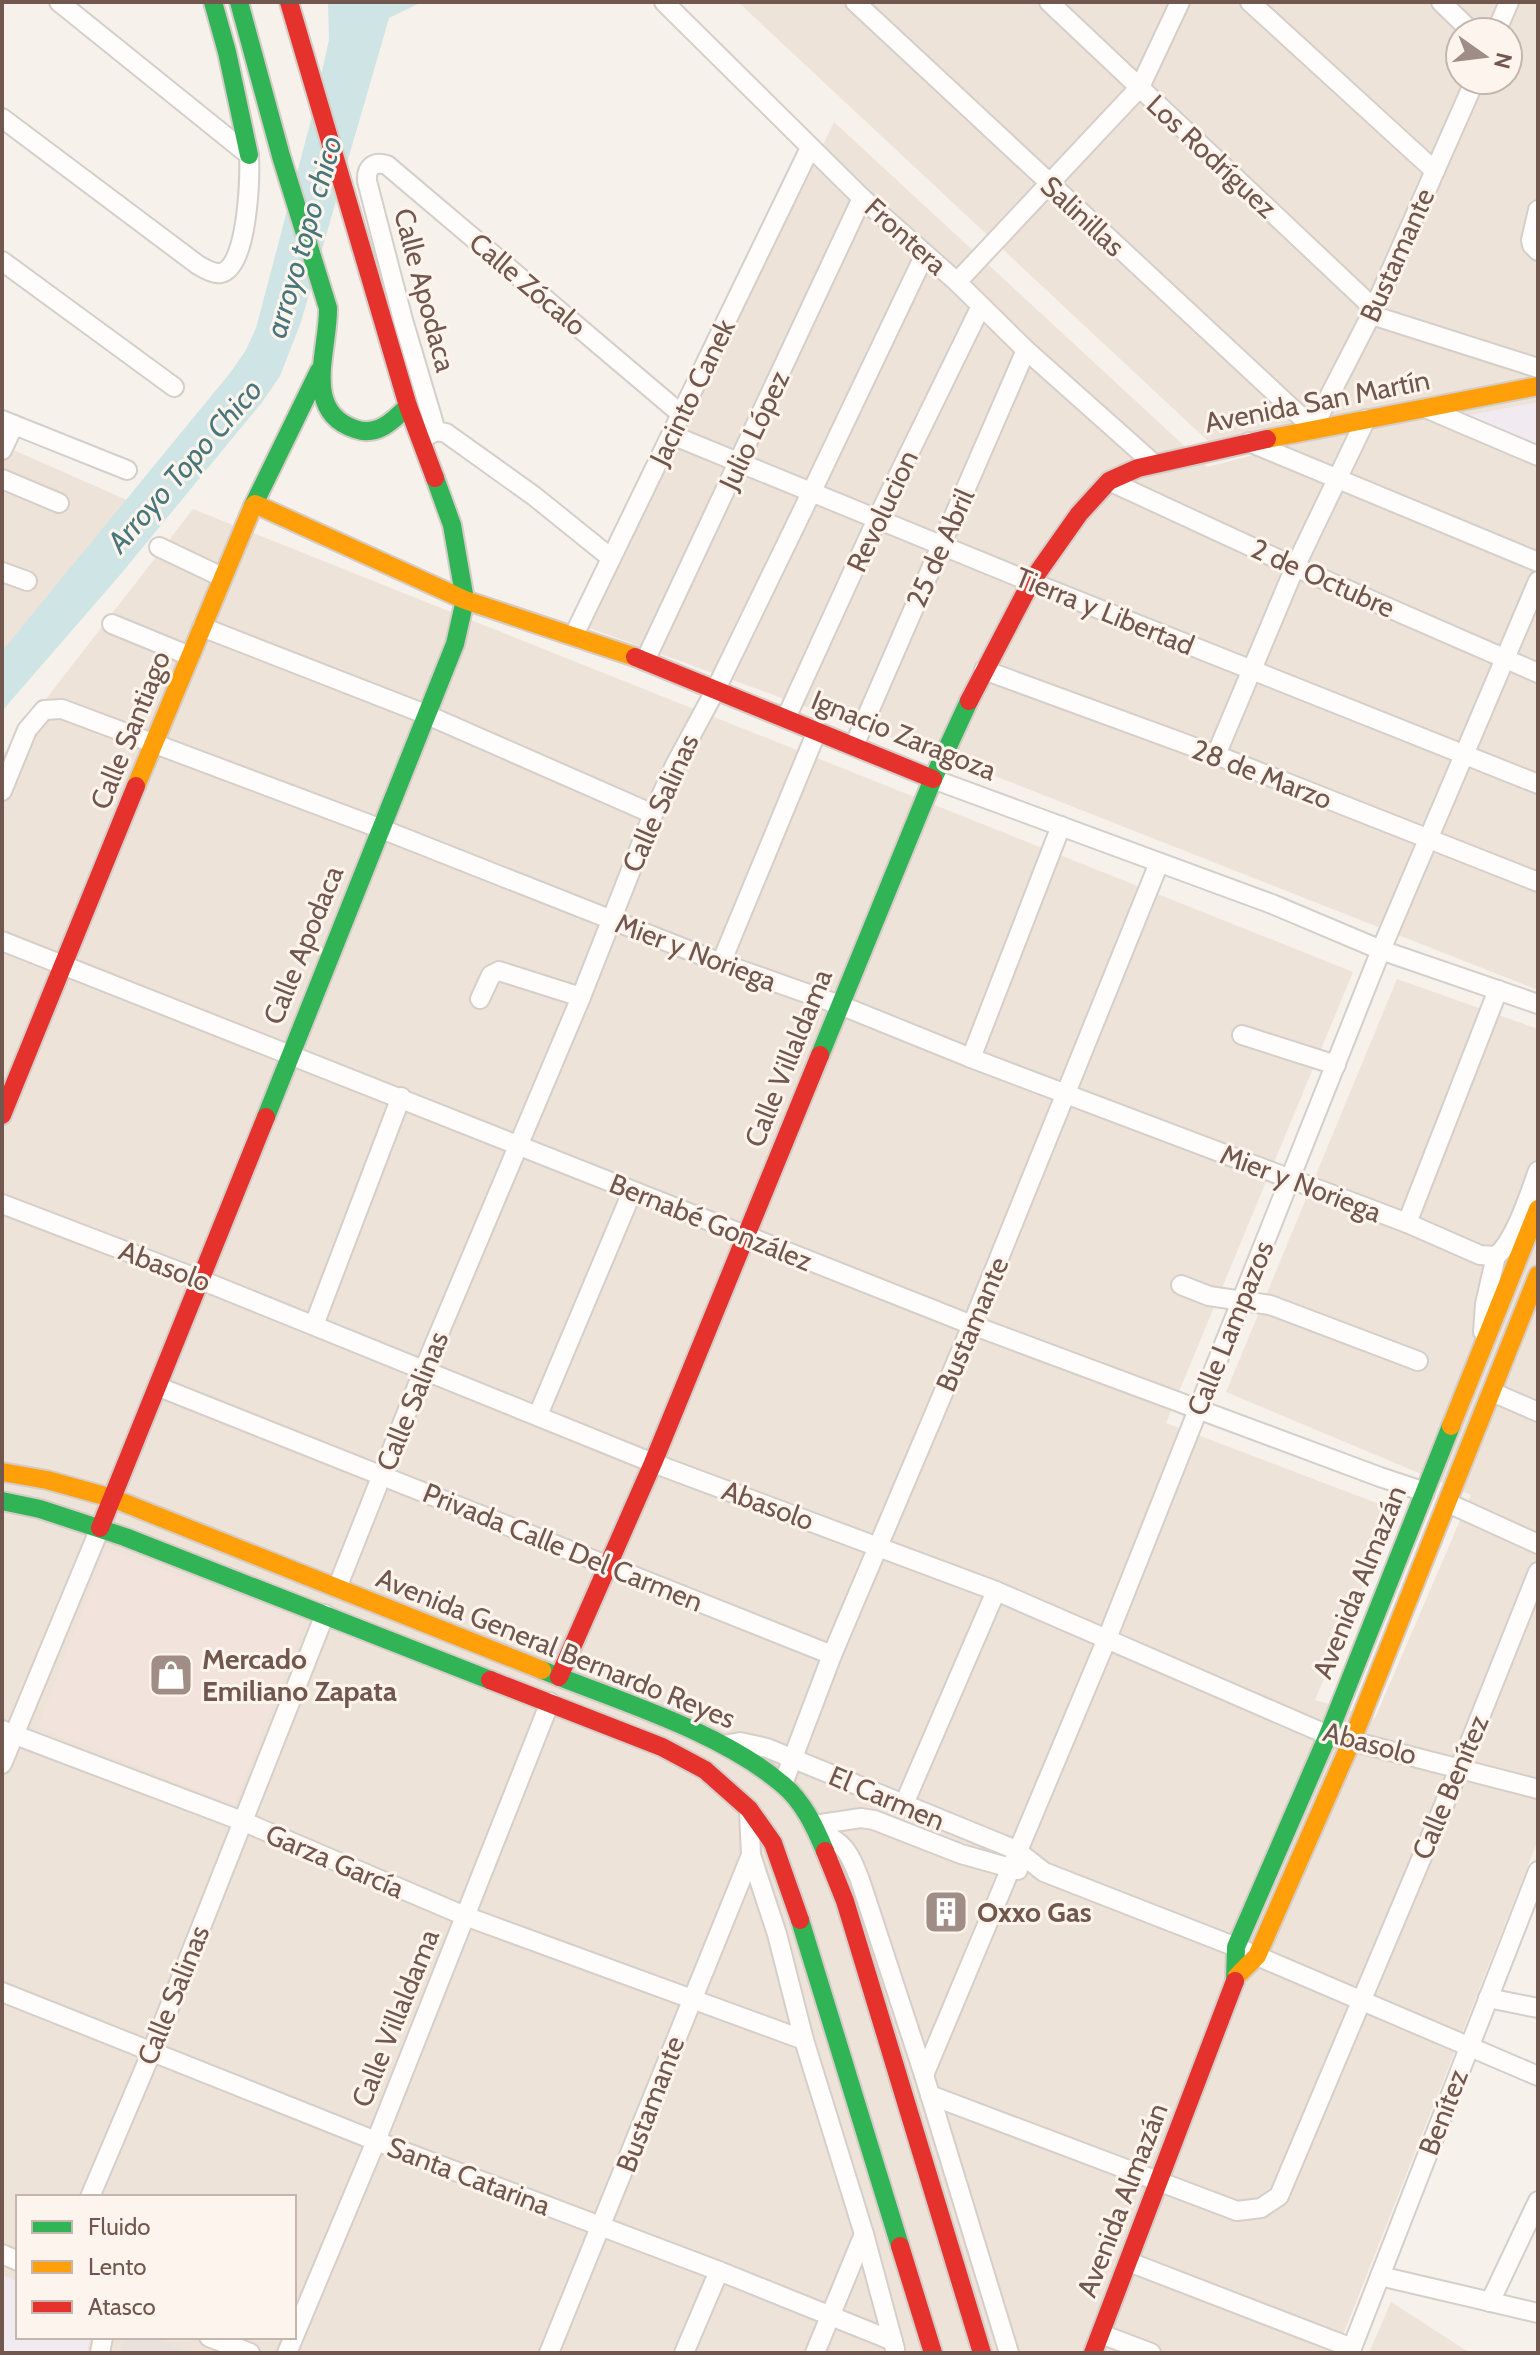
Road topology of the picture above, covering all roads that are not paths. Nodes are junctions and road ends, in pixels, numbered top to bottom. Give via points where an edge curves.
1 (59, 2) edge
2 (213, 2) edge
3 (239, 2) edge
4 (289, 2) edge
5 (664, 2) edge
6 (855, 2) edge
7 (1049, 2) edge
8 (1180, 2) edge
9 (1250, 2) edge
10 (1441, 2) edge
11 (1455, 16) edge
12 (1140, 87) junction
13 (1468, 96) edge
14 (2, 118) edge
15 (810, 148) junction
16 (249, 155) junction
17 (372, 165) joint
18 (1435, 171) junction
19 (1049, 184) junction
20 (862, 198) junction
21 (1538, 210) edge
22 (1535, 248) edge
23 (925, 254) junction
24 (2, 261) edge
25 (957, 282) junction
26 (981, 306) junction
27 (1373, 311) junction
28 (1026, 350) junction
29 (1538, 368) edge
30 (319, 371) junction
31 (1538, 386) edge
32 (174, 387) dead end
33 (408, 406) junction
34 (1425, 408) junction
35 (681, 414) junction
36 (1366, 419) junction
37 (8, 423) edge
38 (1313, 428) junction
39 (428, 435) junction
40 (672, 435) junction
41 (1249, 442) junction
42 (2, 450) edge
43 (1538, 456) edge
44 (739, 462) junction
45 (1154, 464) junction
46 (127, 470) dead end
47 (2, 479) edge
48 (1338, 479) junction
49 (1109, 481) junction
50 (812, 491) junction
51 (59, 503) dead end
52 (255, 504) junction
53 (877, 519) junction
54 (942, 544) junction
55 (159, 547) dead end
56 (611, 558) junction
57 (1538, 562) edge
58 (1295, 567) junction
59 (2, 572) edge
60 (222, 577) junction
61 (27, 581) dead end
62 (1538, 581) edge
63 (1031, 582) junction
64 (465, 600) junction
65 (112, 624) dead end
66 (202, 627) junction
67 (574, 635) junction
68 (190, 656) junction
69 (1503, 658) junction
70 (645, 661) junction
71 (1250, 669) junction
72 (984, 670) junction
73 (1538, 673) edge
74 (716, 689) junction
75 (425, 714) junction
76 (786, 718) junction
77 (817, 731) junction
78 (156, 742) junction
79 (854, 746) junction
80 (1216, 755) junction
81 (1465, 757) junction
82 (933, 779) junction
83 (1538, 784) edge
84 (2, 791) edge
85 (653, 814) junction
86 (1061, 826) junction
87 (379, 828) junction
88 (1429, 840) junction
89 (1159, 863) junction
90 (1538, 882) edge
91 (610, 919) junction
92 (2, 941) edge
93 (1381, 950) junction
94 (721, 963) junction
95 (63, 965) junction
96 (1498, 990) junction
97 (581, 997) junction
98 (480, 999) dead end
99 (1538, 1004) edge
100 (840, 1005) junction
101 (1242, 1035) dead end
102 (290, 1054) junction
103 (971, 1058) junction
104 (1336, 1065) junction
105 (1067, 1094) junction
106 (401, 1097) junction
107 (2, 1115) edge
108 (518, 1144) junction
109 (1538, 1171) edge
110 (1291, 1181) junction
111 (632, 1192) junction
112 (2, 1204) edge
113 (1538, 1209) edge
114 (1407, 1223) junction
115 (746, 1237) junction
116 (1488, 1256) junction
117 (1538, 1275) edge
118 (201, 1280) junction
119 (1181, 1285) dead end
120 (1241, 1300) junction
121 (314, 1325) junction
122 (972, 1325) junction
123 (1481, 1353) junction
124 (1418, 1361) dead end
125 (424, 1369) junction
126 (159, 1387) junction
127 (1492, 1392) junction
128 (1197, 1410) junction
129 (1538, 1412) edge
130 (538, 1415) junction
131 (653, 1463) junction
132 (2, 1472) edge
133 (382, 1475) junction
134 (1425, 1492) junction
135 (112, 1498) junction
136 (2, 1501) edge
137 (1448, 1503) junction
138 (100, 1528) junction
139 (1538, 1544) edge
140 (879, 1545) junction
141 (610, 1565) junction
142 (1538, 1572) edge
143 (337, 1588) junction
144 (996, 1591) junction
145 (325, 1614) junction
146 (1106, 1641) junction
147 (832, 1655) junction
148 (559, 1677) junction
149 (550, 1702) junction
150 (8, 1732) edge
151 (1328, 1735) junction
152 (1352, 1740) junction
153 (724, 1745) junction
154 (793, 1759) junction
155 (2, 1764) edge
156 (1460, 1767) junction
157 (783, 1784) junction
158 (1538, 1789) edge
159 (904, 1804) junction
160 (749, 1809) junction
161 (242, 1821) junction
162 (815, 1828) junction
163 (1016, 1850) junction
164 (751, 1855) junction
165 (1009, 1869) junction
166 (1538, 1871) edge
167 (1044, 1872) junction
168 (1533, 1894) edge
169 (465, 1916) junction
170 (1236, 1947) junction
171 (1257, 1956) junction
172 (1237, 1976) junction
173 (2, 1992) edge
174 (691, 1998) junction
175 (1488, 1998) junction
176 (1360, 2000) junction
177 (1538, 2008) edge
178 (804, 2040) junction
179 (1468, 2046) junction
180 (152, 2051) junction
181 (924, 2075) junction
182 (1538, 2076) edge
183 (930, 2095) junction
184 (376, 2141) junction
185 (1158, 2180) junction
186 (91, 2195) edge
187 (1538, 2201) edge
188 (602, 2228) junction
189 (864, 2234) junction
190 (1129, 2262) junction
191 (719, 2271) junction
192 (1380, 2276) junction
193 (1490, 2302) junction
194 (1538, 2313) edge
195 (831, 2315) junction
196 (296, 2332) edge
197 (1101, 2334) junction
198 (214, 2339) edge
199 (894, 2347) edge
200 (1351, 2350) edge
201 (250, 2353) edge
202 (549, 2353) edge
203 (684, 2353) edge
204 (815, 2353) edge
205 (933, 2353) edge
206 (982, 2353) edge
207 (1009, 2353) edge
208 (1093, 2353) edge
209 (1151, 2353) edge

1 - 16 street
2 - 16 main road
3 - 30 main road via 323,287 329,321
4 - 33 main road, Calle Apodaca
5 - 15 street, Frontera
6 - 19 street, Salinillas
7 - 12 street, Los Rodríguez
8 - 12 street
9 - 18 street
10 - 11 street
12 - 19 street
12 - 27 street, Los Rodríguez
13 - 18 street, Bustamante
14 - 16 street via 212,272 224,272 235,256 250,192
15 - 20 street, Frontera
15 - 35 street, Jacinto Canek
17 - 35 street, Calle Zócalo via 387,165
17 - 39 street, Calle Apodaca via 367,181
18 - 27 street, Bustamante
19 - 25 street
19 - 38 street, Salinillas
20 - 23 street, Frontera
20 - 44 street, Julio López
21 - 22 street
23 - 25 street, Frontera
23 - 50 street, Calle Salinas
24 - 32 street
25 - 26 street, Frontera
26 - 28 street, Frontera
26 - 53 street, Revolucion
27 - 29 street via 1385,321
27 - 38 street, Bustamante
28 - 45 street, Frontera
28 - 54 street, 25 de Abril
30 - 33 main road via 320,393 329,410 351,428 380,430
30 - 52 main road, Calle Santiago
31 - 34 main road, Avenida San Martín
33 - 39 main road, Calle Apodaca
34 - 36 main road, Avenida San Martín
34 - 43 street
35 - 40 street, Jacinto Canek
36 - 38 main road, Avenida San Martín
36 - 48 street
37 - 42 street
37 - 46 street
38 - 41 main road, Avenida San Martín
39 - 56 street via 446,433
39 - 64 main road, Calle Apodaca
40 - 44 street, Tierra y Libertad
40 - 56 street, Jacinto Canek
41 - 45 main road, Avenida San Martín
41 - 48 street
44 - 50 street, Tierra y Libertad
44 - 70 street, Julio López
45 - 49 main road, Avenida San Martín
47 - 51 street
48 - 57 street
48 - 58 street
49 - 58 street, 2 de Octubre
49 - 63 main road, Calle Villaldama
50 - 53 street, Tierra y Libertad
50 - 74 street, Calle Salinas
52 - 60 main road, Calle Santiago
52 - 64 main road, Ignacio Zaragoza
53 - 54 street, Tierra y Libertad
53 - 76 street, Revolucion
54 - 63 street, Tierra y Libertad
54 - 79 street, 25 de Abril
55 - 60 street
56 - 67 street, Jacinto Canek
58 - 69 street, 2 de Octubre
58 - 71 street
59 - 61 street
60 - 66 main road, Calle Santiago
62 - 69 street, Calle Lampazos
63 - 71 street, Tierra y Libertad
63 - 72 main road, Calle Villaldama
64 - 67 main road, Ignacio Zaragoza
64 - 75 main road, Calle Apodaca via 455,644
65 - 68 street
66 - 68 main road, Calle Santiago
66 - 75 street
67 - 70 main road, Ignacio Zaragoza
68 - 78 main road, Calle Santiago
69 - 73 street, 2 de Octubre
69 - 81 street, Calle Lampazos
70 - 74 main road, Ignacio Zaragoza
71 - 80 street
71 - 81 street, Tierra y Libertad
72 - 80 street, 28 de Marzo
72 - 82 main road, Calle Villaldama
74 - 76 main road, Ignacio Zaragoza
74 - 85 street, Calle Salinas
75 - 85 street
75 - 87 main road, Calle Apodaca
76 - 77 main road, Ignacio Zaragoza
77 - 79 main road, Ignacio Zaragoza
77 - 94 street
78 - 84 street, Mier y Noriega via 62,709 44,710 27,730
78 - 87 street, Mier y Noriega
78 - 95 main road, Calle Santiago
79 - 82 main road, Ignacio Zaragoza
80 - 88 street, 28 de Marzo
81 - 83 street, Tierra y Libertad
81 - 88 street, Calle Lampazos
82 - 86 street, Ignacio Zaragoza
82 - 100 main road, Calle Villaldama
85 - 91 street, Calle Salinas
86 - 89 street, Ignacio Zaragoza
86 - 103 street
87 - 91 street, Mier y Noriega
87 - 102 main road, Calle Apodaca
88 - 90 street, 28 de Marzo
88 - 93 street, Calle Lampazos
89 - 93 street, Ignacio Zaragoza
89 - 105 street, Bustamante
91 - 94 street, Mier y Noriega
91 - 97 street, Calle Salinas
92 - 95 street, Bernabé González
93 - 96 street, Ignacio Zaragoza
93 - 104 street, Calle Lampazos
94 - 100 street, Mier y Noriega
95 - 102 street, Bernabé González
95 - 107 main road, Calle Santiago
96 - 99 street, Ignacio Zaragoza
96 - 114 street
97 - 98 street via 499,971 491,975
97 - 108 street, Calle Salinas
100 - 103 street, Mier y Noriega
100 - 115 main road, Calle Villaldama
101 - 104 street
102 - 106 street, Bernabé González
102 - 118 main road, Calle Apodaca
103 - 105 street, Mier y Noriega
104 - 110 street, Calle Lampazos
105 - 110 street, Mier y Noriega
105 - 122 street, Bustamante
106 - 108 street, Bernabé González
106 - 121 street
108 - 111 street, Bernabé González
108 - 125 street, Calle Salinas
109 - 116 street via 1502,1251
110 - 114 street, Mier y Noriega
110 - 120 street, Calle Lampazos
111 - 115 street, Bernabé González
111 - 130 street
112 - 118 street, Abasolo
113 - 123 main road, Avenida Almazán
114 - 116 street, Mier y Noriega
115 - 122 street, Bernabé González
115 - 131 main road, Calle Villaldama
116 - 123 street
117 - 127 main road, Avenida Almazán
118 - 121 street, Abasolo
118 - 126 main road, Calle Apodaca
119 - 120 street
120 - 124 street via 1270,1305
120 - 128 street, Calle Lampazos
121 - 125 street, Abasolo
122 - 128 street, Bernabé González
122 - 140 street, Bustamante
123 - 134 main road, Avenida Almazán
125 - 130 street, Abasolo
125 - 133 street, Calle Salinas
126 - 133 street, Privada Calle Del Carmen
126 - 135 main road, Calle Apodaca
127 - 129 street
127 - 137 main road, Avenida Almazán
128 - 134 street, Bernabé González
128 - 146 street, Calle Lampazos
130 - 131 street, Abasolo
131 - 140 street, Abasolo
131 - 141 main road, Calle Villaldama
132 - 135 main road, Avenida General Bernardo Reyes
133 - 141 street, Privada Calle Del Carmen
133 - 143 street, Calle Salinas
134 - 151 main road, Avenida Almazán
135 - 138 main road, Calle Apodaca
135 - 143 main road, Avenida General Bernardo Reyes
136 - 138 main road, Avenida General Bernardo Reyes
137 - 139 street
137 - 152 main road, Avenida Almazán
138 - 145 main road, Avenida General Bernardo Reyes
138 - 150 street
140 - 144 street, Abasolo
140 - 147 street, Bustamante
141 - 147 street, Privada Calle Del Carmen
141 - 148 main road, Calle Villaldama
142 - 156 street, Calle Benítez
143 - 148 main road, Avenida General Bernardo Reyes
144 - 146 street, Abasolo
144 - 159 street
145 - 149 main road, Avenida General Bernardo Reyes
145 - 161 street, Calle Salinas
146 - 151 street, Abasolo
146 - 163 street, Calle Lampazos
147 - 154 street, Bustamante
148 - 153 main road, Avenida General Bernardo Reyes
149 - 160 main road, Avenida General Bernardo Reyes via 705,1770
149 - 169 street, Calle Villaldama
150 - 155 street
150 - 161 street, Garza García
151 - 152 street, Abasolo
151 - 170 main road, Avenida Almazán
152 - 156 street, Abasolo
152 - 171 main road, Avenida Almazán
153 - 154 street, El Carmen via 753,1744
153 - 157 main road, Avenida General Bernardo Reyes
154 - 157 street, Bustamante
154 - 159 street, El Carmen
156 - 158 street, Abasolo
156 - 176 street, Calle Benítez
157 - 162 main road, Avenida General Bernardo Reyes
159 - 163 street, El Carmen
160 - 164 street
160 - 205 main road, Avenida General Bernardo Reyes via 773,1843 806,1936
161 - 169 street, Garza García
161 - 180 street, Calle Salinas
162 - 165 street, El Carmen via 874,1820
162 - 181 street via 835,1838 852,1861
162 - 206 main road, Avenida General Bernardo Reyes via 858,1941
163 - 165 street, Calle Lampazos
163 - 167 street, El Carmen
164 - 174 street, Bustamante
164 - 178 street
165 - 167 street, El Carmen
165 - 181 street, Calle Lampazos
166 - 168 street, Benítez
167 - 170 street, El Carmen
168 - 175 street, Benítez
169 - 174 street, Garza García
169 - 184 street, Calle Villaldama
170 - 171 street, El Carmen
170 - 172 main road, Avenida Almazán
171 - 172 main road, Avenida Almazán
171 - 176 street, El Carmen
172 - 185 main road, Avenida Almazán
173 - 180 street, Santa Catarina
174 - 178 street, Garza García
174 - 188 street, Bustamante
175 - 177 street
175 - 179 street, Benítez
176 - 179 street, El Carmen
176 - 185 street, Calle Benítez via 1279,2196 1261,2208 1237,2211
178 - 189 street
179 - 182 street, El Carmen
179 - 192 street, Benítez
180 - 184 street, Santa Catarina
180 - 186 street, Calle Salinas
181 - 183 street
183 - 185 street
183 - 207 street
184 - 188 street, Santa Catarina
184 - 196 street, Calle Villaldama
185 - 190 main road, Avenida Almazán
187 - 193 street
188 - 191 street, Santa Catarina
188 - 202 street, Bustamante
189 - 195 street
189 - 199 street
190 - 197 main road, Avenida Almazán
190 - 200 street
191 - 195 street, Santa Catarina
191 - 203 street
192 - 193 street
192 - 200 street, Benítez
193 - 194 street
195 - 199 street, Santa Catarina
195 - 204 street
197 - 208 main road, Avenida Almazán
197 - 209 street
198 - 201 street

